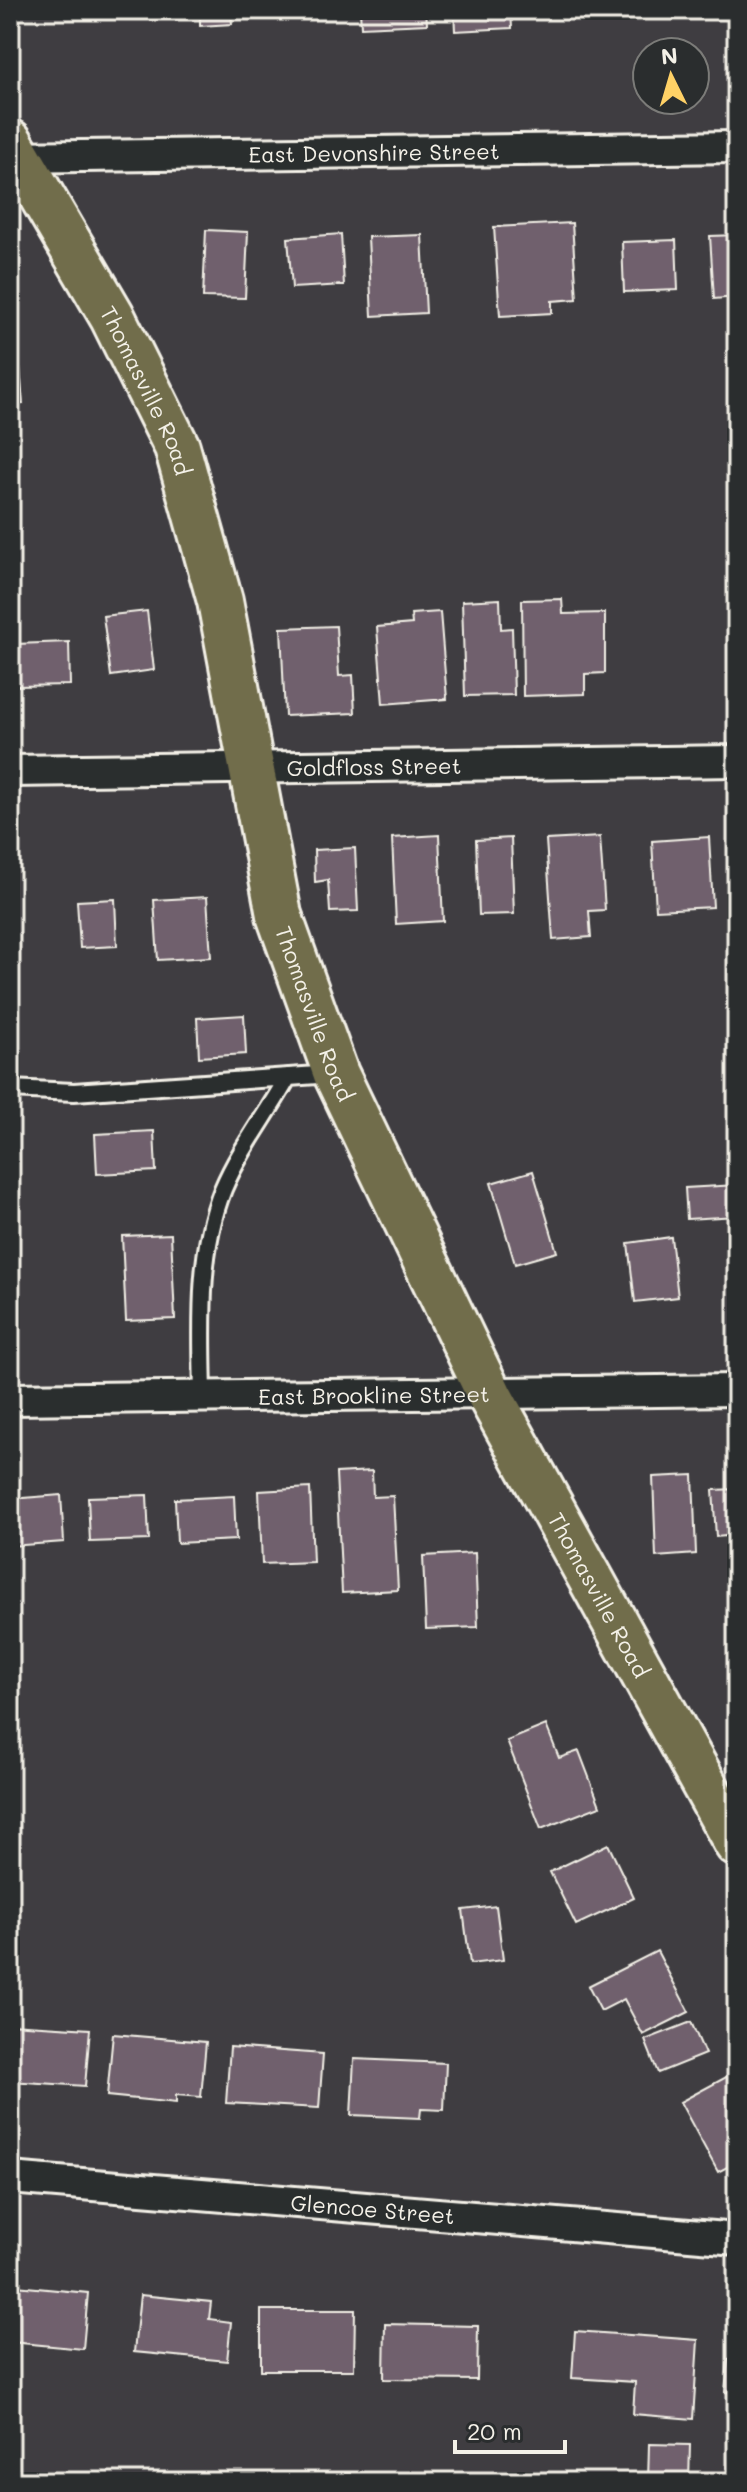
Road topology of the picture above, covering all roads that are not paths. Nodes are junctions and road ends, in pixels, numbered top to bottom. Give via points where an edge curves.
1 (737, 147) edge
2 (14, 152) edge
3 (737, 761) edge
4 (249, 769) junction
5 (10, 771) edge
6 (336, 1074) junction
7 (288, 1077) junction
8 (10, 1089) edge
9 (737, 1390) edge
10 (490, 1396) junction
11 (203, 1398) junction
12 (10, 1399) edge
13 (737, 1844) edge
14 (10, 2178) edge
15 (737, 2239) edge

1 - 2 street, East Devonshire Street
2 - 4 main road, Thomasville Road via 112,316 177,447 220,601
3 - 4 street, Goldfloss Street
4 - 5 street, Goldfloss Street
4 - 6 main road, Thomasville Road via 279,915
6 - 7 lane
6 - 10 main road, Thomasville Road
7 - 8 lane via 74,1092
7 - 11 lane via 222,1192 202,1300
9 - 10 street, East Brookline Street
10 - 11 street, East Brookline Street
10 - 13 main road, Thomasville Road
11 - 12 street, East Brookline Street
14 - 15 street, Glencoe Street

